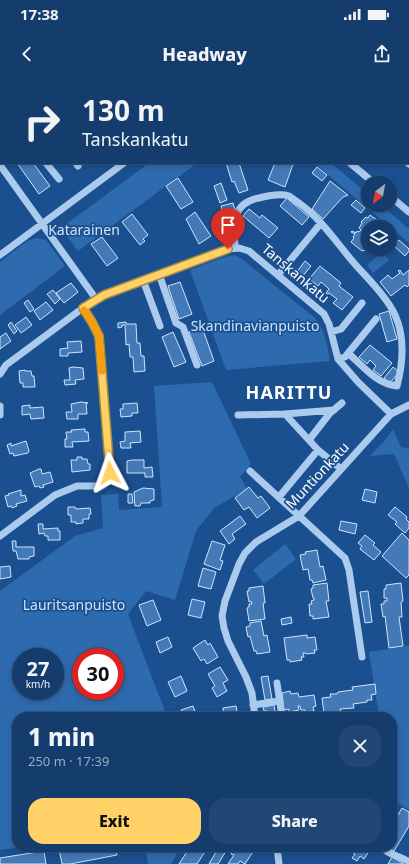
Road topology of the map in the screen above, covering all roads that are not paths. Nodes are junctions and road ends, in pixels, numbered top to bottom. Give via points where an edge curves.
1 (47, 164) edge
2 (123, 164) edge
3 (351, 164) edge
4 (0, 165) edge
5 (366, 176) edge
6 (59, 179) dead end
7 (397, 202) edge
8 (409, 212) edge
9 (321, 223) junction
10 (42, 224) junction
11 (234, 248) junction
12 (0, 255) edge
13 (159, 274) junction
14 (278, 275) junction
15 (143, 280) junction
16 (94, 300) junction
17 (362, 303) dead end
18 (83, 308) junction
19 (376, 319) dead end
20 (160, 326) dead end
21 (331, 332) junction
22 (348, 353) junction
23 (338, 359) junction
24 (197, 365) dead end
25 (0, 374) edge
26 (342, 403) dead end
27 (409, 405) edge
28 (0, 406) edge
29 (334, 410) junction
30 (285, 414) junction
31 (391, 414) junction
32 (0, 415) edge
33 (238, 415) dead end
34 (309, 440) junction
35 (318, 450) junction
36 (341, 469) junction
37 (250, 472) dead end
38 (279, 497) junction
39 (299, 516) junction
40 (0, 536) edge
41 (362, 657) dead end
42 (277, 683) dead end
43 (279, 701) junction
44 (254, 705) junction
45 (255, 712) edge
46 (281, 712) edge
47 (278, 852) edge
48 (387, 852) edge
49 (409, 862) edge
50 (279, 864) edge

1 - 6 street
2 - 10 street
3 - 5 street
4 - 10 street
7 - 8 street
9 - 11 street via 288,196 251,199 237,211
9 - 14 street
9 - 22 street via 380,293 395,315 399,327 402,359 397,386 379,381
10 - 12 street
10 - 16 street
11 - 13 street
11 - 14 street, Tanskankatu via 249,251
13 - 15 street
13 - 24 street via 176,322 183,327
14 - 21 street, Tanskankatu via 324,314
15 - 16 street
15 - 20 street
16 - 18 street
17 - 21 street via 341,330
18 - 25 street via 6,365
18 - 40 street via 99,336 110,473 104,483 97,486 76,486 55,495
19 - 22 street
21 - 23 street, Tanskankatu
22 - 23 street
23 - 31 street, Tanskankatu
26 - 29 street
27 - 31 street, Muntionkatu
28 - 32 street
29 - 30 street
29 - 34 street
30 - 33 street
30 - 34 street
31 - 36 street, Muntionkatu
34 - 35 street
35 - 36 street
35 - 38 street
36 - 39 street, Muntionkatu
37 - 38 street
38 - 39 street
39 - 41 street via 348,562
39 - 44 street, Muntionkatu via 256,542 245,553 222,616 228,641 246,676
42 - 43 street
43 - 44 street
43 - 46 street
44 - 45 street, Muntionkatu
47 - 50 street
48 - 49 street

